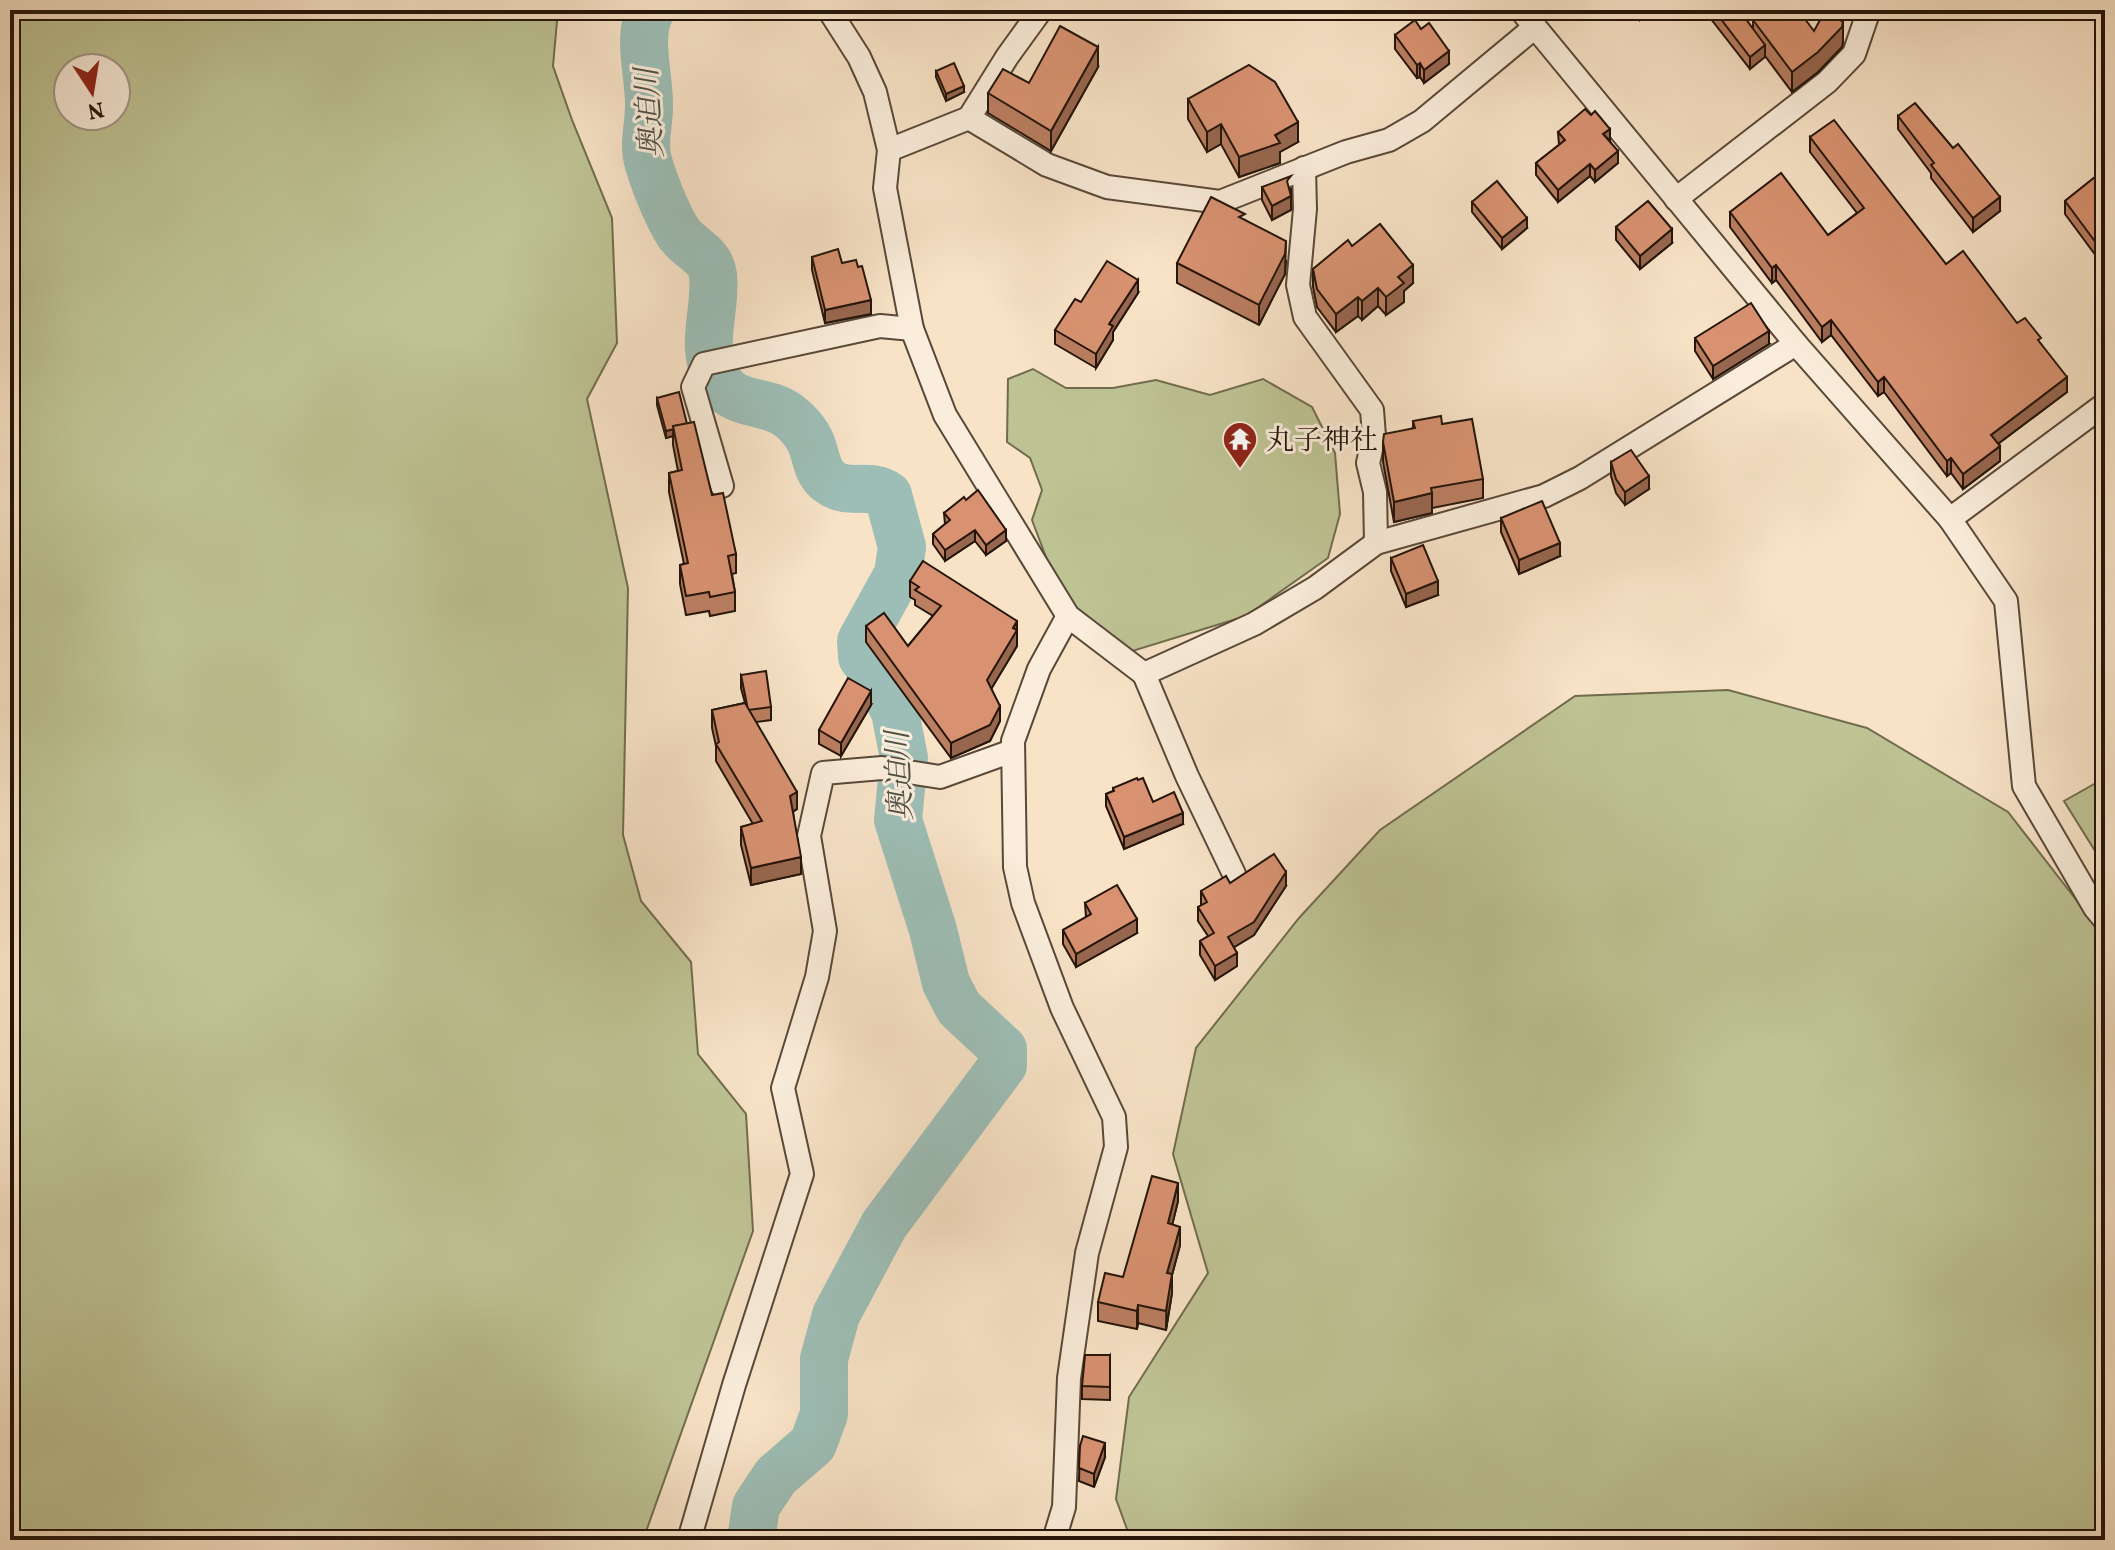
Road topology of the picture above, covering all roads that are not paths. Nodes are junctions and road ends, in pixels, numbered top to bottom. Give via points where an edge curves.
1 (829, 10) edge
2 (1041, 10) edge
3 (1869, 10) edge
4 (1528, 18) edge
5 (969, 118) junction
6 (889, 150) junction
7 (1304, 168) junction
8 (1676, 199) junction
9 (912, 329) junction
10 (1796, 344) junction
11 (2105, 404) edge
12 (722, 486) dead end
13 (1950, 519) junction
14 (1376, 543) junction
15 (1068, 616) junction
16 (1144, 674) junction
17 (1012, 751) junction
18 (1234, 874) dead end
19 (2105, 920) edge
20 (689, 1540) edge
21 (1054, 1540) edge

1 - 6 street via 875,92
2 - 5 street
3 - 8 street via 1854,54 1827,82
4 - 7 street via 1422,121 1389,140
4 - 8 street
5 - 6 street
5 - 7 street via 1047,165 1107,187 1220,202
6 - 9 street via 885,188
7 - 14 street via 1298,285 1305,317 1372,410 1368,463 1375,492
8 - 10 street
9 - 12 street via 880,326 704,364 693,387
9 - 15 street via 945,415
10 - 13 street
10 - 14 street via 1544,496
11 - 13 street
13 - 19 street via 2006,601 2024,786
14 - 16 street via 1254,624
15 - 16 street
15 - 17 street via 1039,669
16 - 18 street
17 - 20 street via 940,777 882,768 823,773 809,836 825,931 817,977 783,1088 802,1174
17 - 21 street via 1015,867 1023,903 1062,1008 1114,1117 1116,1147 1087,1253 1069,1378 1064,1507

